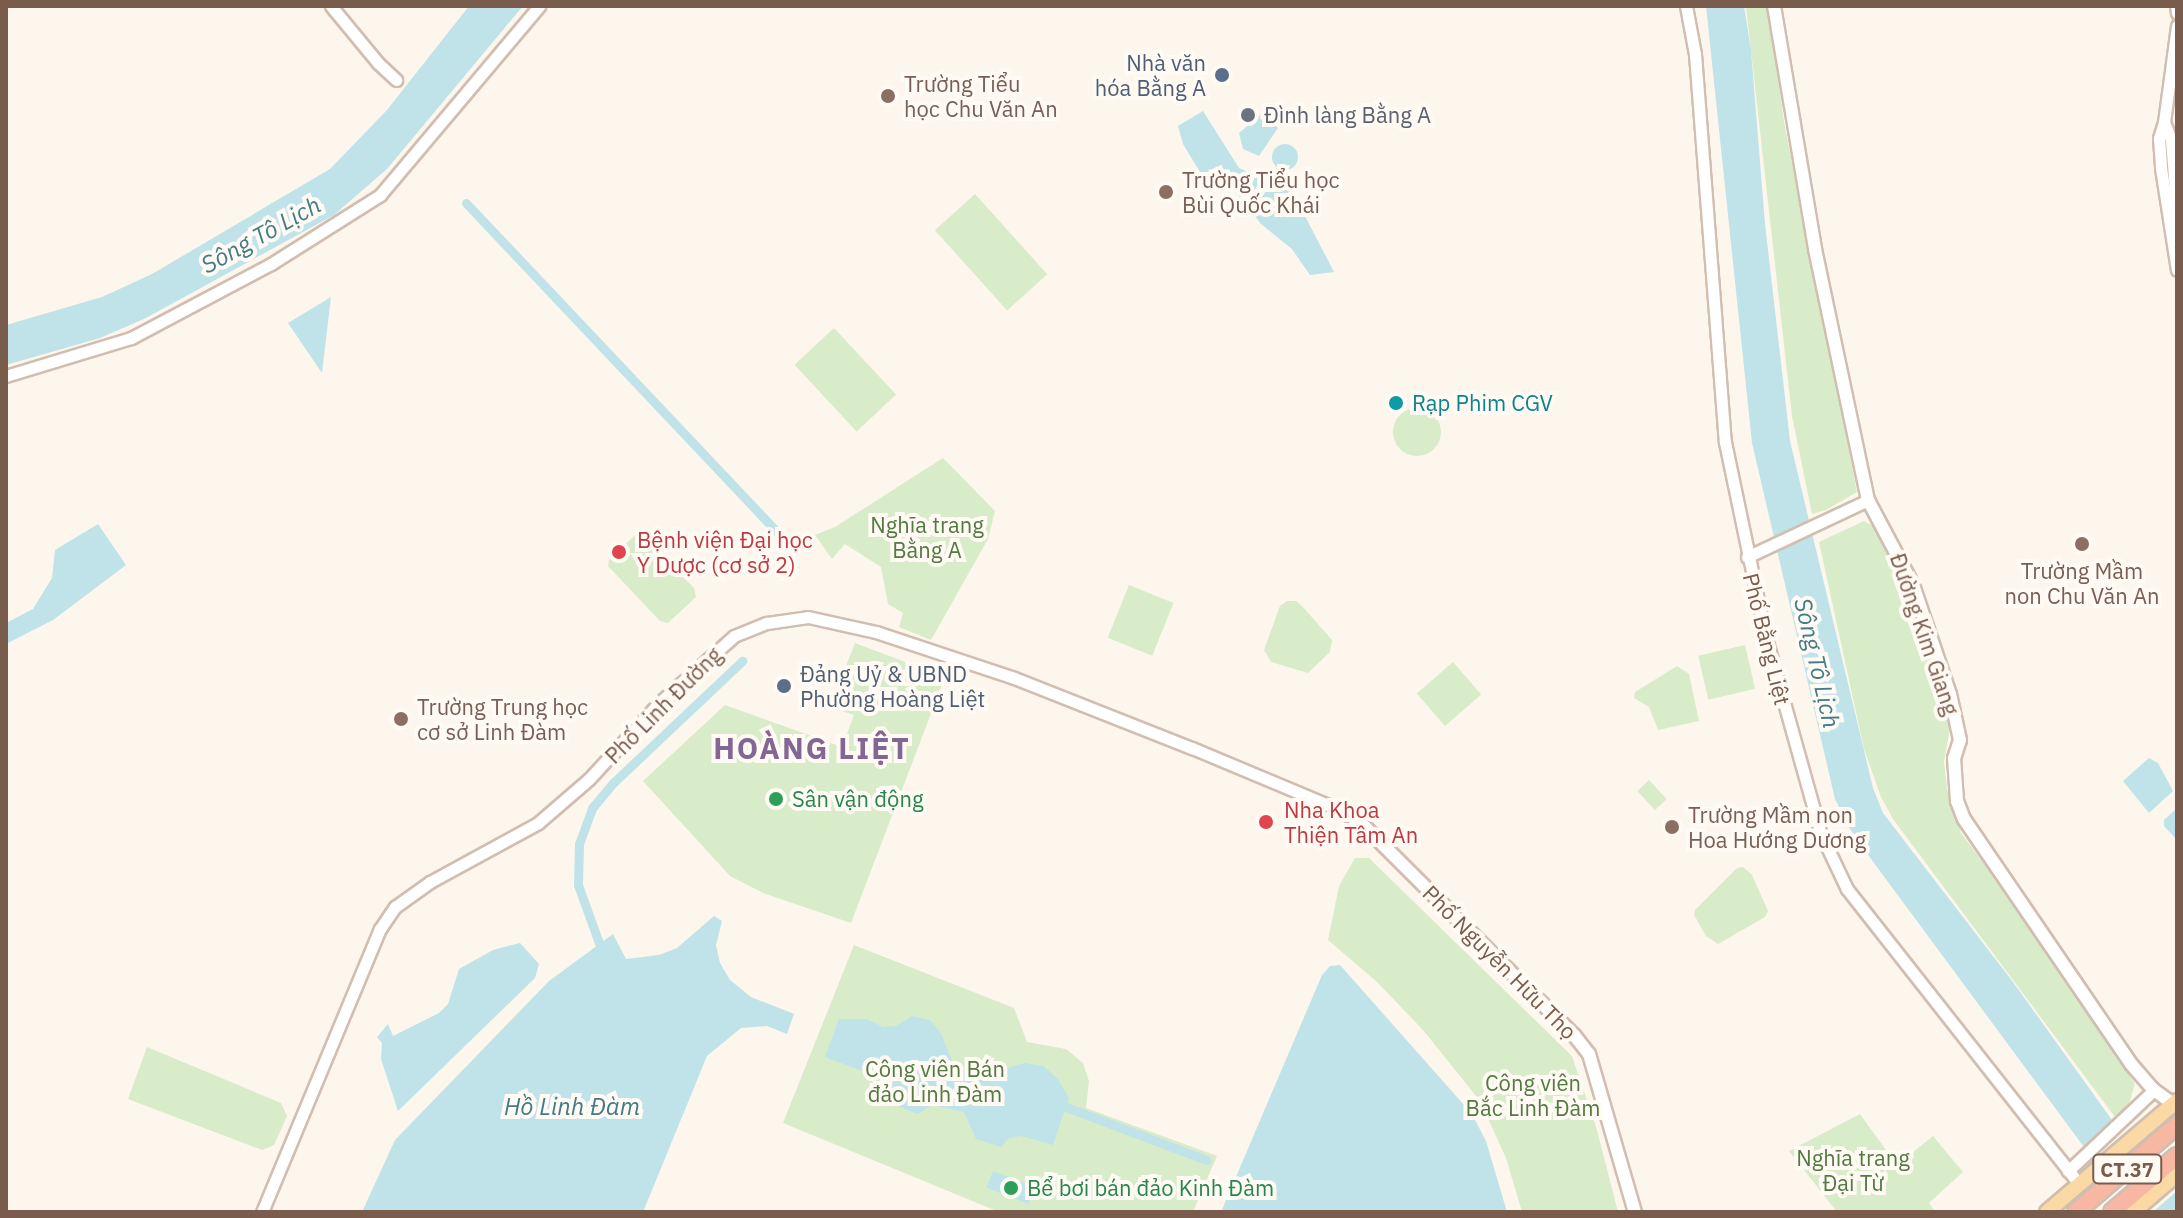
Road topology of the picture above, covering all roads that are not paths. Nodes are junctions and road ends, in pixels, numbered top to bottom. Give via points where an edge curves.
1 (331, 6) edge
2 (539, 6) edge
3 (1686, 6) edge
4 (1774, 6) edge
5 (2176, 6) edge
6 (2177, 13) edge
7 (2177, 26) edge
8 (396, 80) dead end
9 (2164, 122) junction
10 (2177, 214) edge
11 (2172, 228) edge
12 (2177, 270) edge
13 (6, 376) edge
14 (1868, 500) junction
15 (1747, 557) junction
16 (1361, 823) joint
17 (2154, 1090) junction
18 (2176, 1104) edge
19 (2177, 1125) edge
20 (2177, 1156) edge
21 (2072, 1168) junction
22 (2177, 1174) edge
23 (2083, 1181) junction
24 (262, 1212) edge
25 (1635, 1212) edge
26 (2047, 1212) edge
27 (2076, 1212) edge
28 (2112, 1212) edge
29 (2133, 1212) edge

1 - 8 street
2 - 13 street via 380,195 253,274 113,345
3 - 15 street, Phố Bằng Liệt via 1695,54 1717,379
4 - 14 main road, Đường Kim Giang via 1815,249
5 - 6 street
7 - 9 street
9 - 10 street via 2171,139
9 - 11 street via 2159,138
11 - 12 street
14 - 15 street
14 - 17 main road, Đường Kim Giang via 1909,575 1950,694 1960,740 1954,780 1964,819
15 - 21 street, Phố Bằng Liệt via 1802,777 1847,889
16 - 24 street, Phố Linh Đường via 1338,809 1014,678 876,632 808,617 767,623 734,636 538,823 395,907 380,929
16 - 25 main road, Phố Nguyễn Hữu Thọ via 1589,1054
17 - 18 main road, Đường Kim Giang
17 - 21 street
18 - 23 main road
19 - 27 highway, CT.37
20 - 28 highway, CT.37
21 - 23 street, Phố Bằng Liệt
22 - 29 main road
23 - 26 main road

